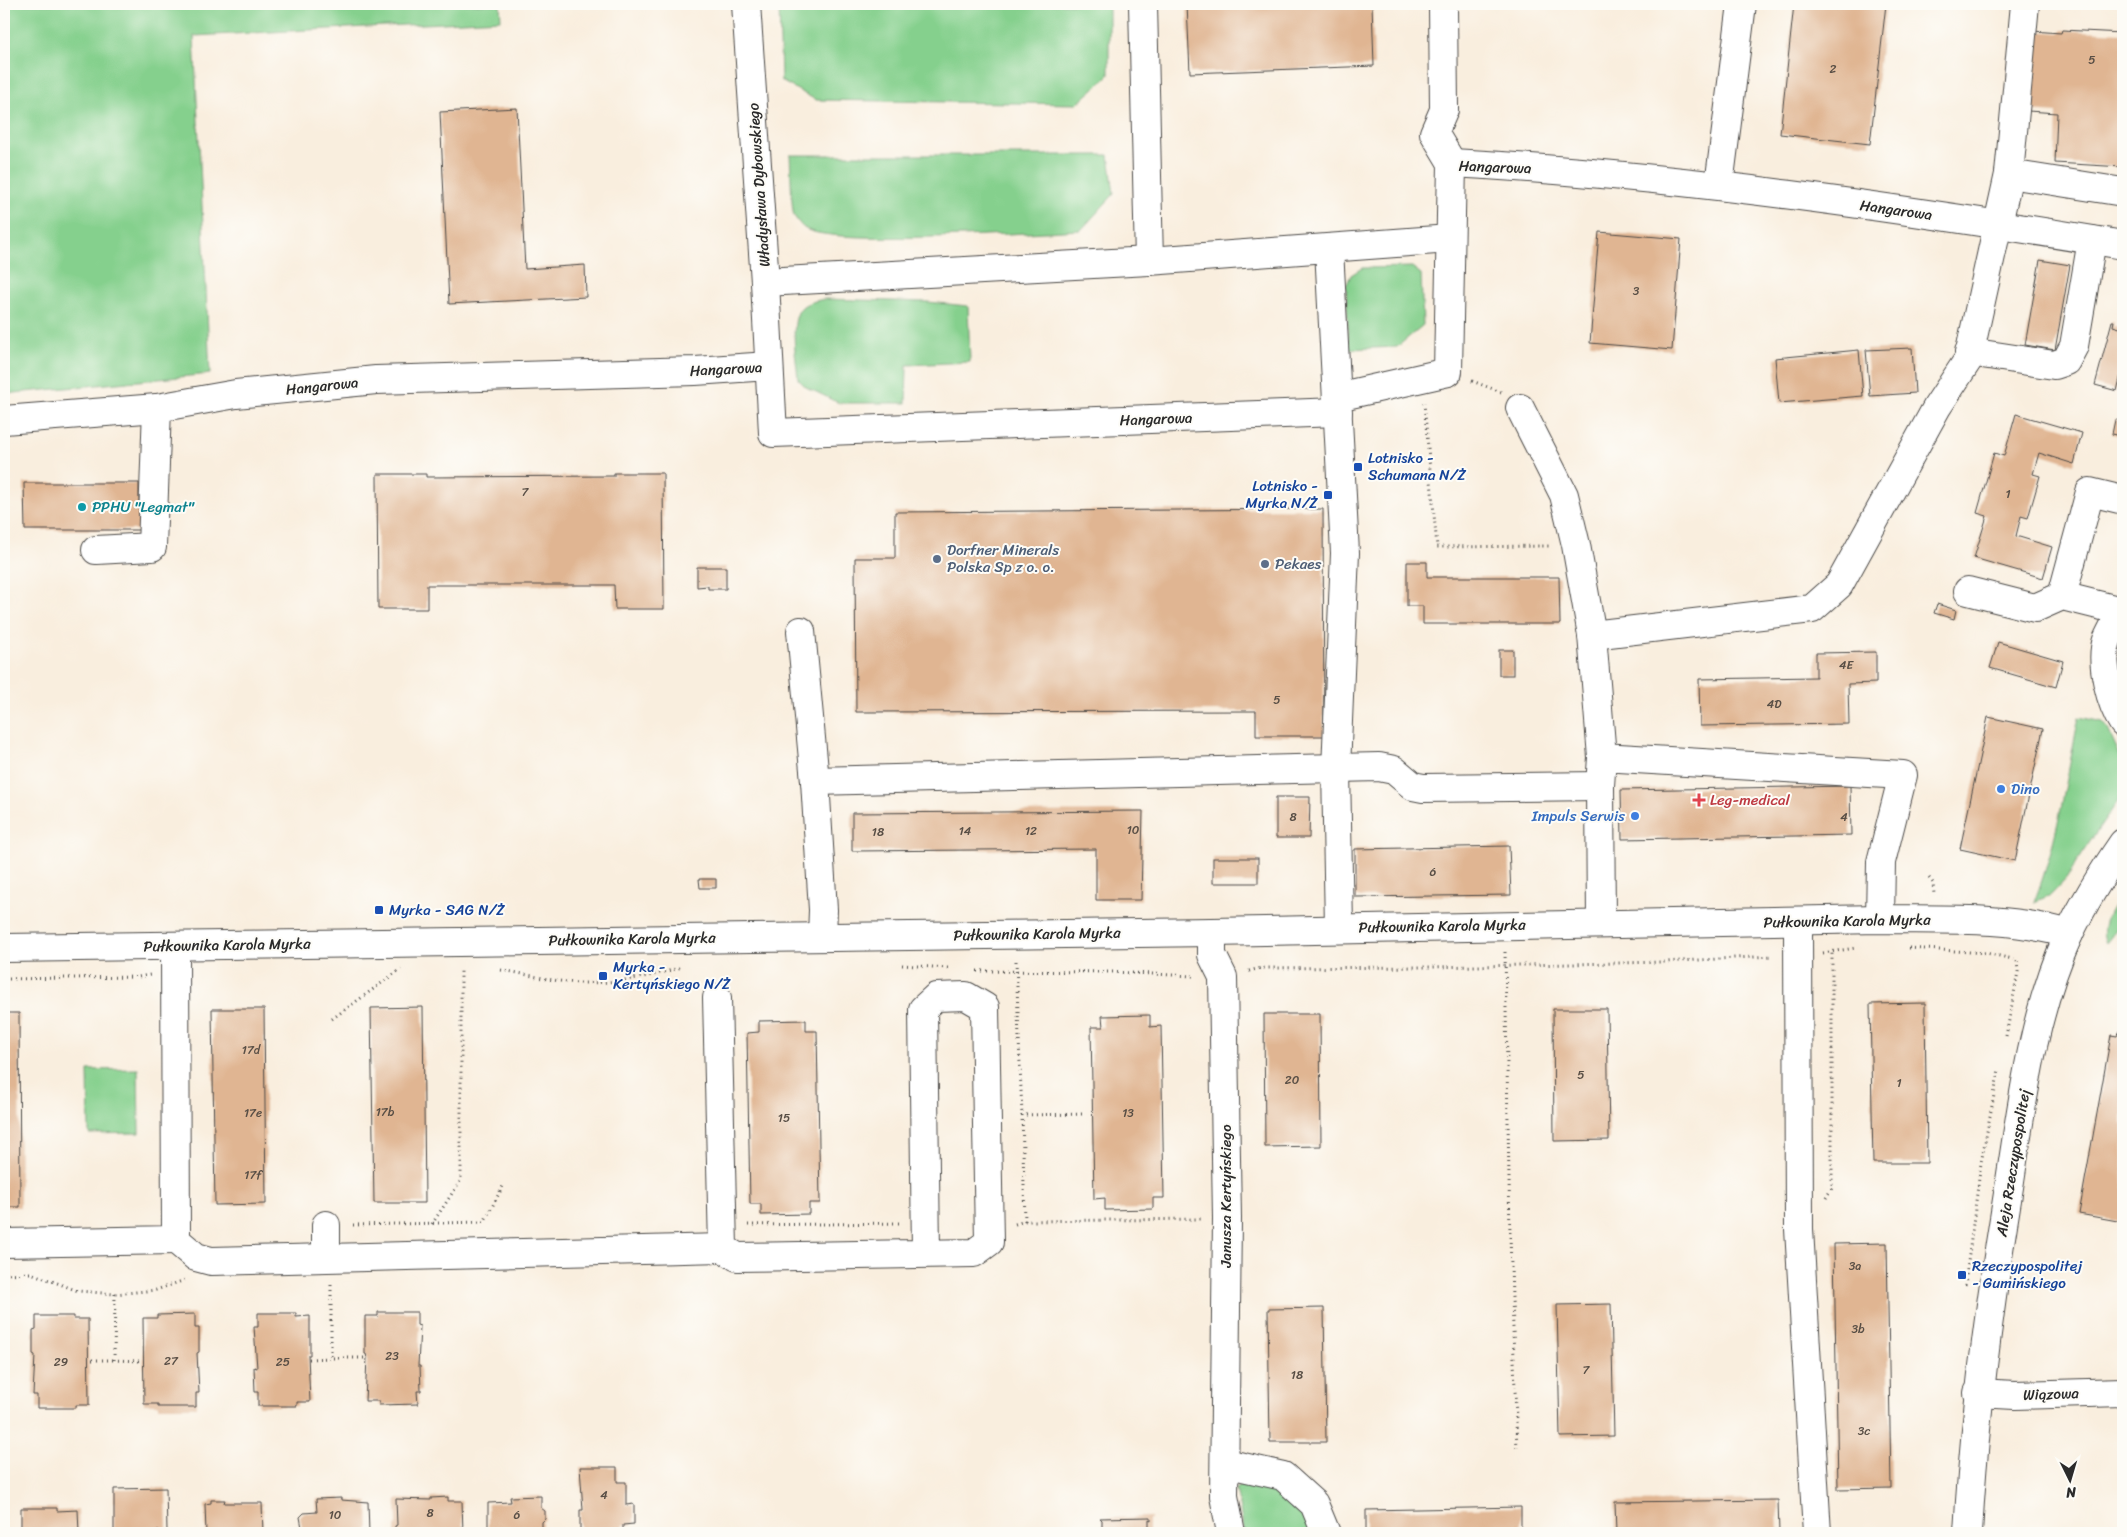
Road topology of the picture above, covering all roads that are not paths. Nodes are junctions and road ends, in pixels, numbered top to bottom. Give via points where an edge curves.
1 (746, 4) edge
2 (1143, 4) edge
3 (1443, 4) edge
4 (1742, 4) edge
5 (2026, 4) edge
6 (1452, 163) junction
7 (2009, 174) junction
8 (1719, 185) junction
9 (2123, 192) edge
10 (1998, 225) junction
11 (1450, 239) junction
12 (2092, 240) junction
13 (2123, 245) edge
14 (1328, 249) junction
15 (1149, 261) junction
16 (765, 282) junction
17 (1969, 352) junction
18 (770, 366) junction
19 (1337, 405) junction
20 (158, 408) junction
21 (1520, 408) road end
22 (4, 420) edge
23 (2123, 500) edge
24 (96, 550) dead end
25 (1968, 591) dead end
26 (2062, 596) junction
27 (2122, 610) edge
28 (801, 631) dead end
29 (1592, 635) junction
30 (2123, 723) edge
31 (1602, 757) junction
32 (1336, 769) junction
33 (815, 781) junction
34 (1600, 786) junction
35 (2123, 843) edge
36 (1880, 919) junction
37 (1798, 922) junction
38 (1601, 924) junction
39 (1339, 928) junction
40 (1212, 932) junction
41 (2069, 934) junction
42 (822, 936) junction
43 (4, 948) edge
44 (175, 959) junction
45 (717, 998) dead end
46 (337, 1223) road end
47 (723, 1237) junction
48 (176, 1240) junction
49 (4, 1243) edge
50 (926, 1253) junction
51 (326, 1257) junction
52 (2123, 1392) edge
53 (1978, 1393) junction
54 (1225, 1463) junction
55 (1231, 1533) edge
56 (1326, 1533) edge
57 (1817, 1533) edge
58 (1968, 1533) edge

1 - 16 street, Władysława Dybowskiego
2 - 15 street
3 - 6 street via 1444,110 1434,133
4 - 8 street
5 - 7 street
6 - 8 street, Hangarowa
6 - 11 street, Hangarowa
7 - 9 street
7 - 10 street
8 - 10 street, Hangarowa
10 - 12 street, Hangarowa
10 - 17 street
11 - 14 street
11 - 19 street, Hangarowa via 1448,372
12 - 13 street, Hangarowa
12 - 17 street via 2074,346 2066,361 2054,365
14 - 15 street
14 - 19 street
15 - 16 street
16 - 18 street, Władysława Dybowskiego
17 - 29 street via 1968,360 1937,407 1839,585 1812,610
18 - 19 street, Hangarowa via 773,433
18 - 20 street, Hangarowa via 376,380 236,394
19 - 32 street via 1345,553
20 - 22 street, Hangarowa
20 - 24 street via 152,547
21 - 29 street via 1564,495
23 - 26 street via 2090,492
25 - 26 street via 2035,608
26 - 27 street
27 - 30 street via 2107,642 2106,658 2110,695
28 - 33 street
29 - 31 street
31 - 34 street
31 - 36 street via 1903,775 1881,862
32 - 33 street
32 - 34 street via 1379,767 1394,770 1413,786 1423,788
32 - 39 street
33 - 42 street
34 - 38 street
35 - 41 street, Aleja Rzeczypospolitej
36 - 37 street, Pułkownika Karola Myrka
36 - 41 street, Pułkownika Karola Myrka via 2021,923
37 - 38 street, Pułkownika Karola Myrka
37 - 57 street via 1799,1229
38 - 39 street, Pułkownika Karola Myrka
39 - 40 street, Pułkownika Karola Myrka
40 - 42 street, Pułkownika Karola Myrka
40 - 54 street, Janusza Kertyńskiego via 1212,955 1223,977 1227,1218
41 - 53 street, Aleja Rzeczypospolitej via 2033,1047 1989,1306
42 - 44 street, Pułkownika Karola Myrka
43 - 44 street, Pułkownika Karola Myrka
44 - 48 street
45 - 47 street
46 - 51 street
47 - 50 street via 737,1257
47 - 51 street
48 - 49 street
48 - 51 street via 196,1257 211,1261
50 - 50 street via 923,1009 936,996 966,996 985,1007 990,1242 974,1253
52 - 53 street, Wiązowa
53 - 58 street, Aleja Rzeczypospolitej
54 - 55 street, Janusza Kertyńskiego via 1224,1496
54 - 56 street via 1283,1476 1314,1504

